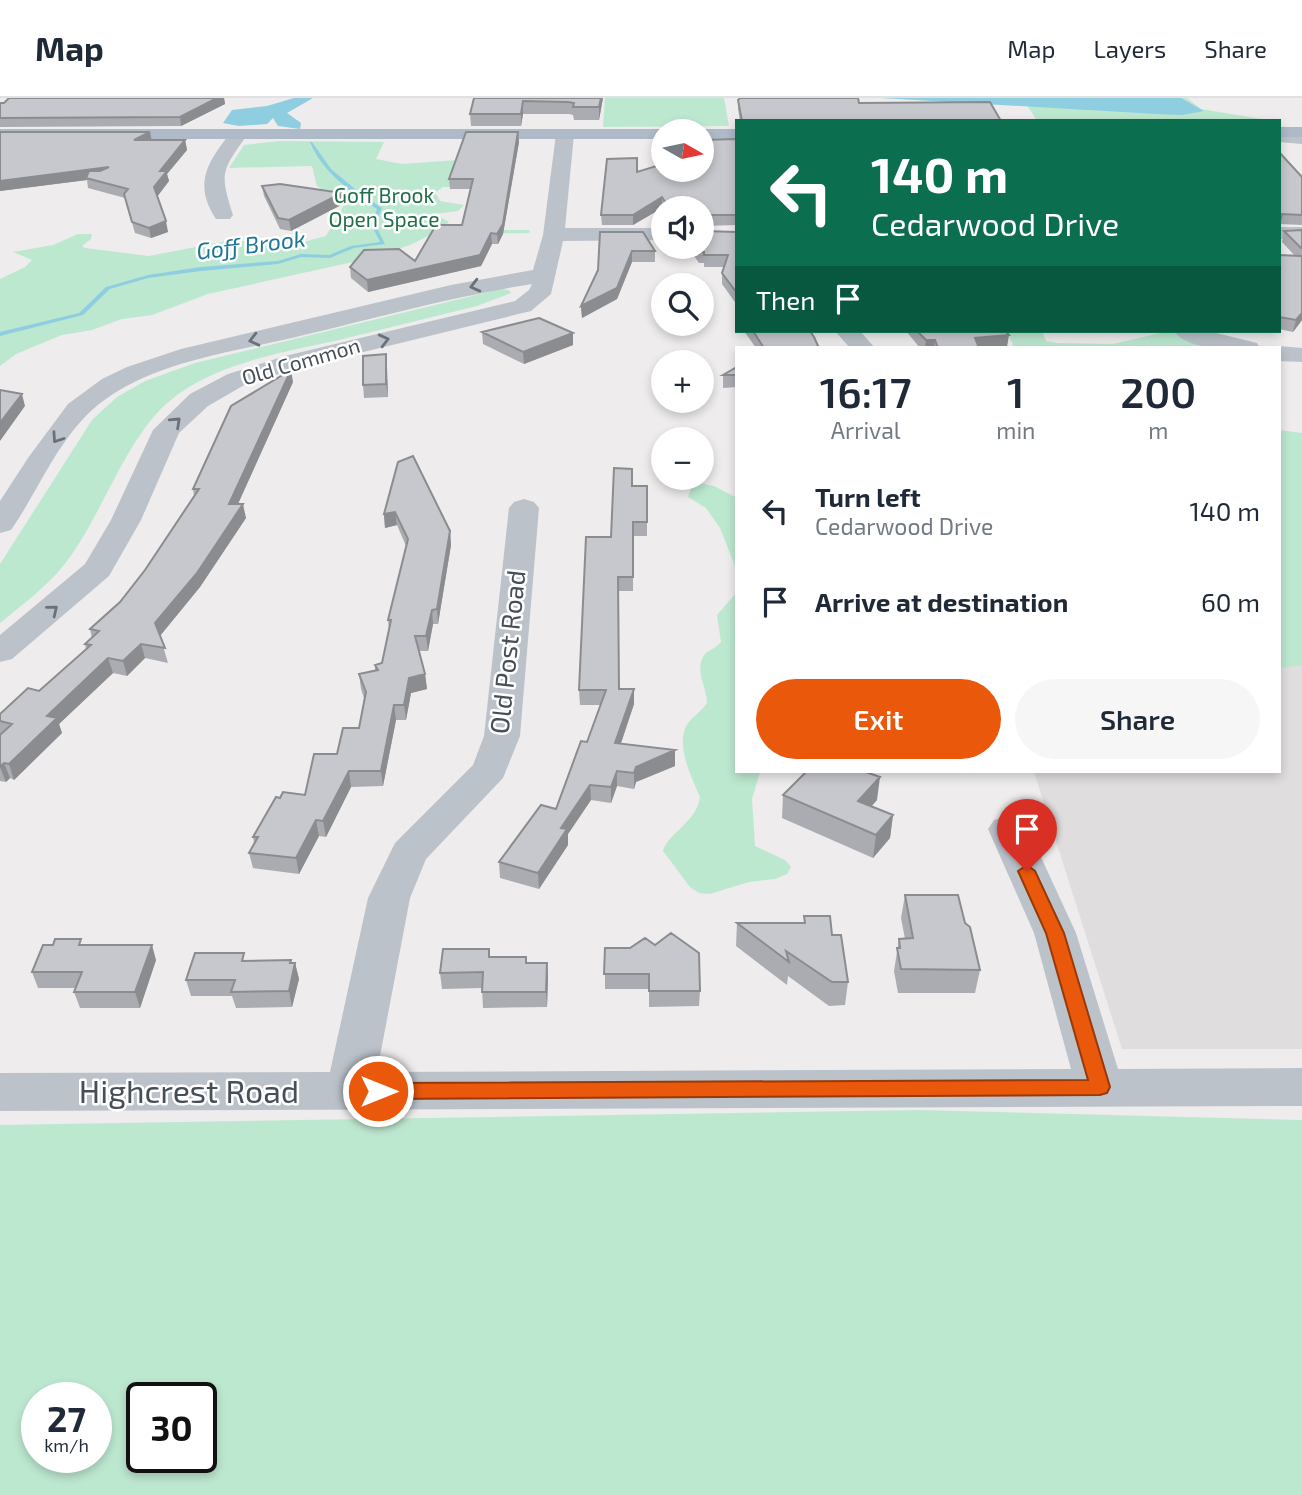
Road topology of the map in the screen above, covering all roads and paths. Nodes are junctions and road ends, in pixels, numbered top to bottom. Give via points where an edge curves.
1 (1302, 132) edge
2 (0, 134) edge
3 (565, 134) junction
4 (651, 134) edge
5 (714, 134) edge
6 (735, 134) edge
7 (1281, 134) edge
8 (1281, 134) edge
9 (238, 135) junction
10 (1302, 138) edge
11 (223, 215) dead end
12 (1281, 233) edge
13 (1302, 233) edge
14 (554, 234) junction
15 (651, 234) edge
16 (543, 275) junction
17 (849, 333) edge
18 (1191, 333) edge
19 (861, 346) edge
20 (1237, 346) edge
21 (1281, 353) edge
22 (1302, 355) edge
23 (524, 508) dead end
24 (0, 524) edge
25 (0, 652) edge
26 (1008, 829) dead end
27 (1100, 1087) junction
28 (1302, 1087) edge
29 (350, 1091) junction
30 (0, 1092) edge

1 - 7 main road
2 - 9 main road
3 - 4 main road
3 - 9 main road
3 - 14 street, Old Common
5 - 6 main road
8 - 10 street
9 - 11 street via 213,171
12 - 13 street
14 - 15 street
14 - 16 street, Old Common
16 -> 24 street, Old Common via 477,286 135,373 88,400 64,427
25 -> 16 street, Old Common via 97,569 126,520 167,430 199,400 237,379 294,361 523,306 539,294
17 - 19 street
18 - 20 street
21 - 22 street
23 - 29 street, Old Post Road via 502,736 490,770 409,853 389,898
26 - 27 street via 1055,933
27 - 28 street, Highcrest Road
27 - 29 street, Highcrest Road
29 - 30 street, Highcrest Road

